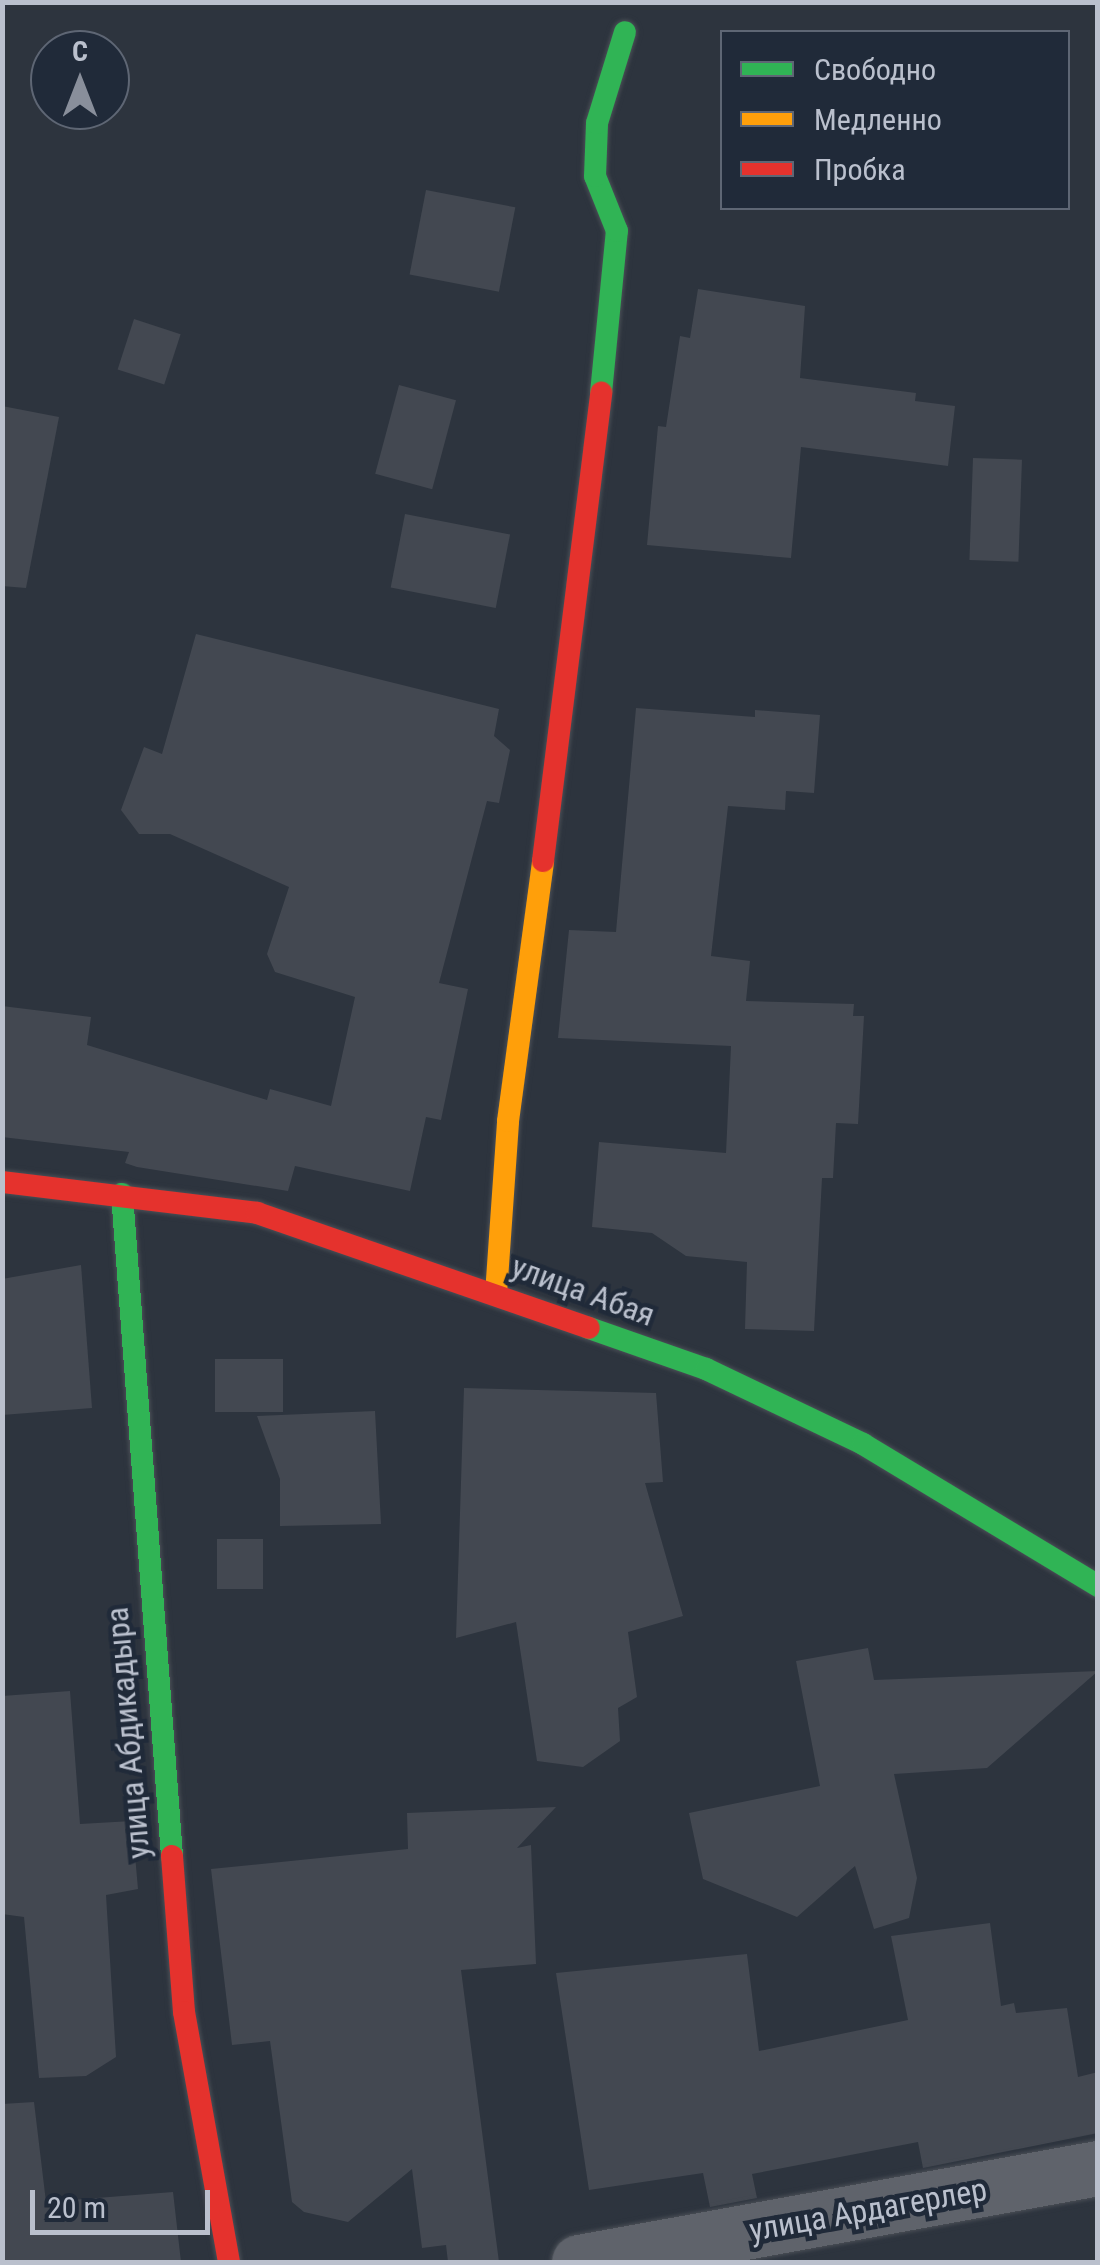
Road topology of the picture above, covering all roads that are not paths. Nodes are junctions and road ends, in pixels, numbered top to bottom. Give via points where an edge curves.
1 (625, 32) dead end
2 (2, 1182) edge
3 (122, 1194) junction
4 (496, 1294) junction
5 (1098, 1586) edge
6 (1098, 2168) edge
7 (229, 2262) edge
8 (579, 2262) edge

1 - 4 street via 597,123 595,176 617,231 593,480 508,1120
2 - 3 street, улица Абая
3 - 4 street, улица Абая via 257,1213
3 - 7 street, улица Абдикадыра via 184,2012
4 - 5 street, улица Абая via 706,1369 862,1444
6 - 8 street, улица Ардагерлер

